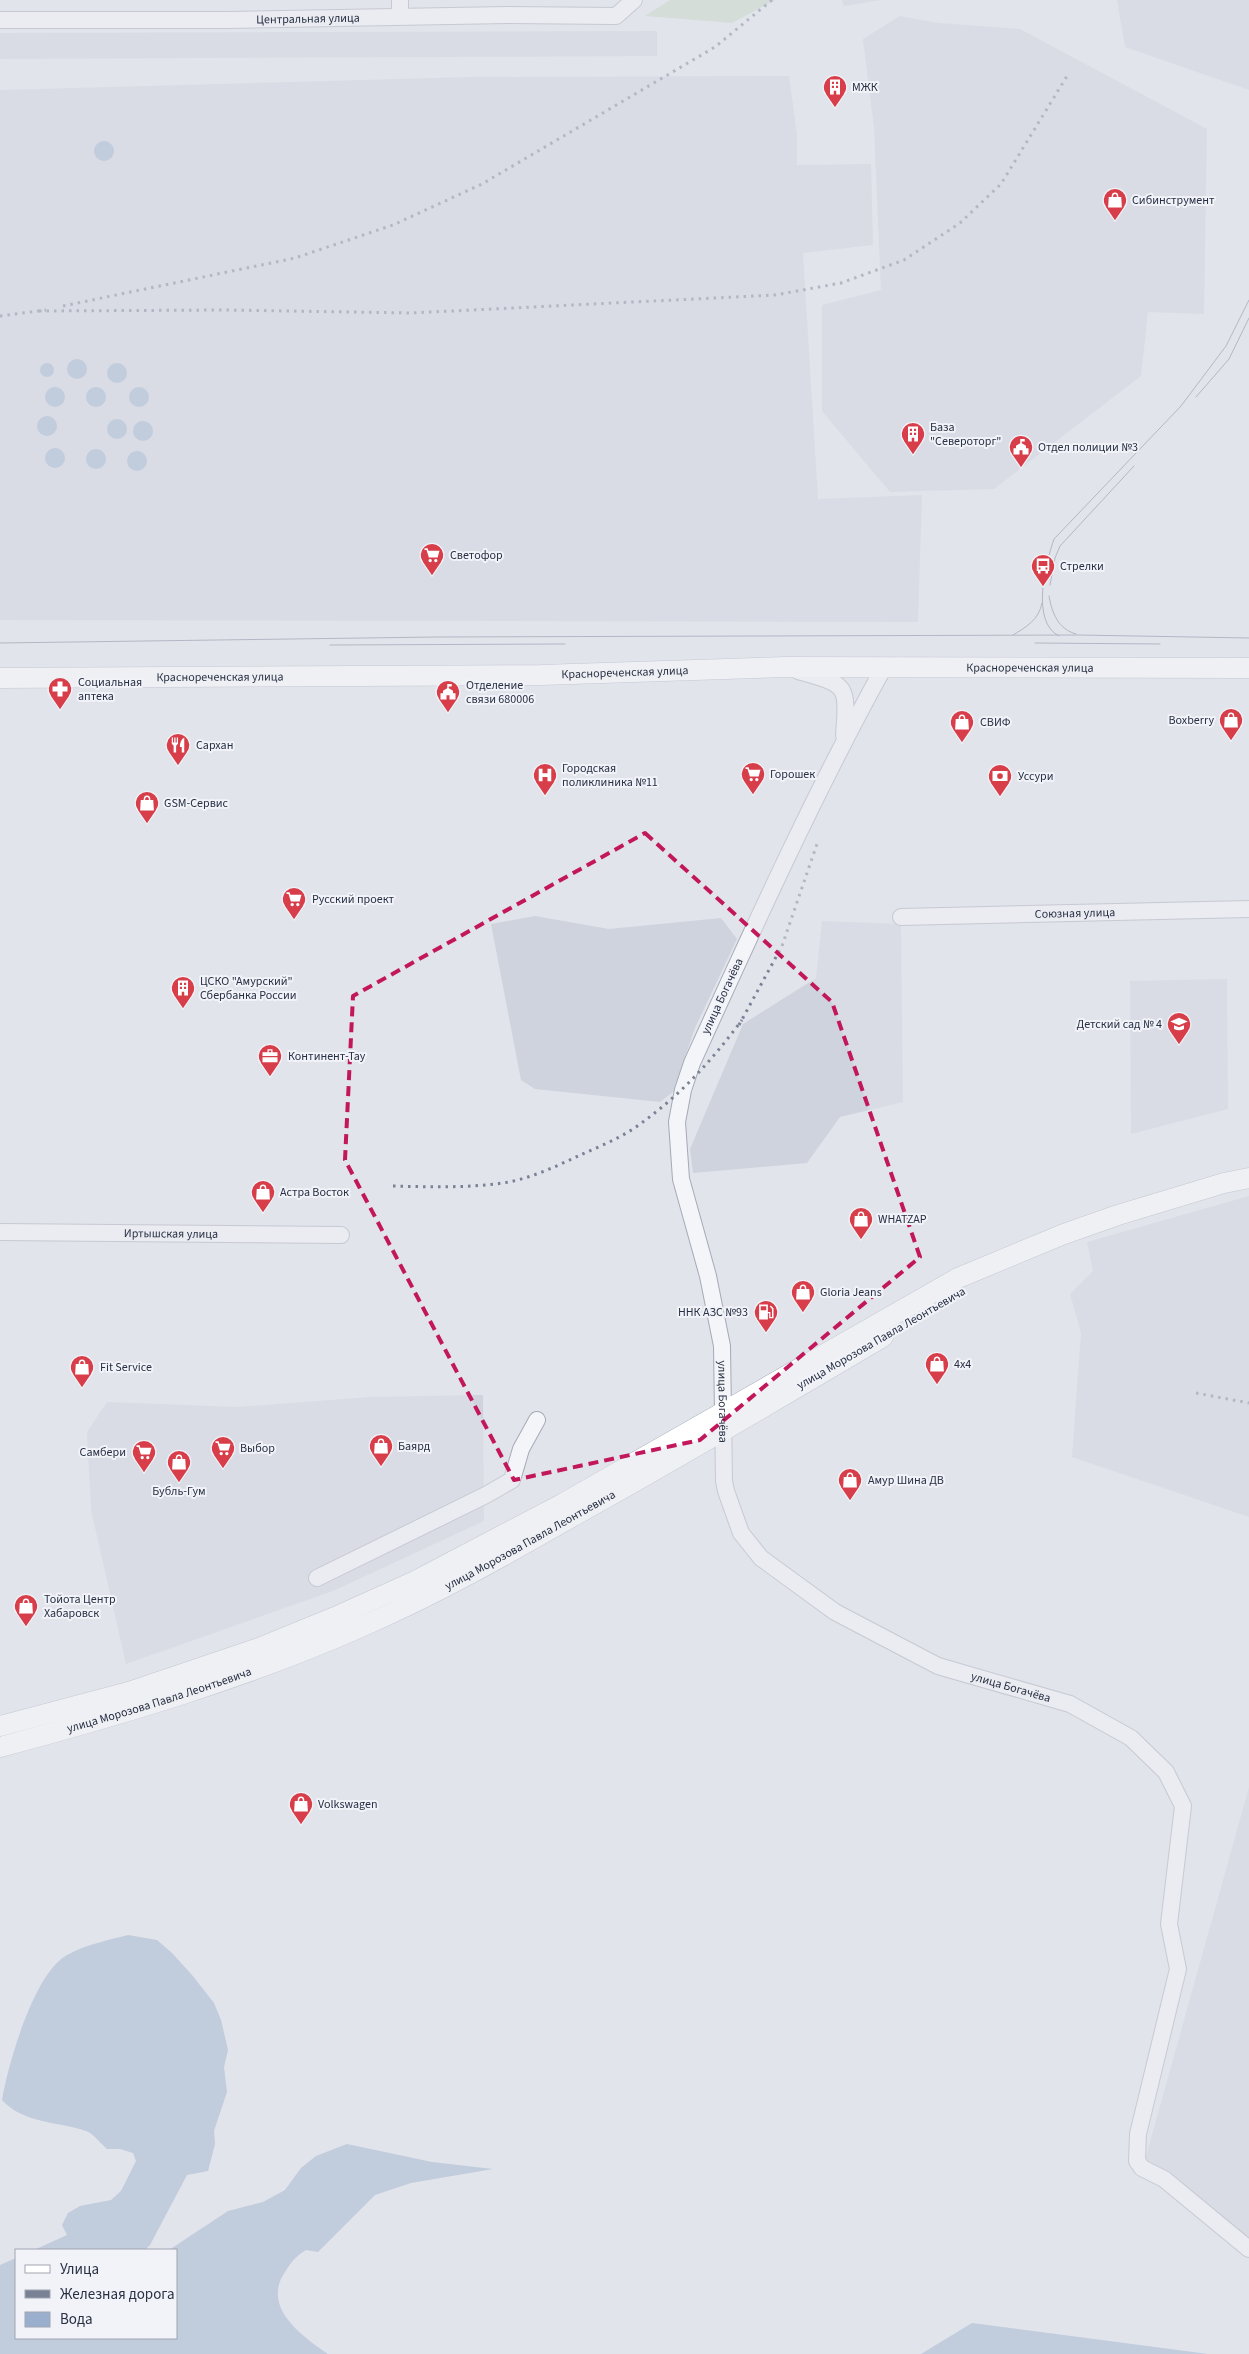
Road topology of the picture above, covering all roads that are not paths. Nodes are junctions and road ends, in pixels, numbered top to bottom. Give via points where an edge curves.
1 (634, 0) edge
2 (400, 8) edge
3 (0, 20) edge
4 (785, 667) junction
5 (884, 667) junction
6 (1249, 668) edge
7 (0, 678) edge
8 (844, 740) junction
9 (1249, 909) edge
10 (901, 917) dead end
11 (1249, 1178) edge
12 (0, 1232) edge
13 (341, 1235) dead end
14 (537, 1420) dead end
15 (724, 1421) junction
16 (317, 1578) dead end
17 (0, 1726) edge
18 (0, 1747) edge
19 (1249, 2249) edge

1 - 2 street, Центральная улица via 616,16
2 - 3 street, Центральная улица via 228,20
4 - 5 main road, Краснореченская улица
4 - 7 main road, Краснореченская улица via 541,675
4 - 8 street via 841,686 846,700
5 - 6 main road, Краснореченская улица
5 - 8 street, улица Богачёва
8 - 15 street, улица Богачёва via 787,854 692,1062 677,1122 681,1179 708,1276 722,1346
9 - 10 street, Союзная улица
11 - 15 main road, улица Морозова Павла Леонтьевича via 1118,1215 1022,1250 958,1278
12 - 13 street, Иртышская улица
14 - 16 street via 521,1449 512,1480
15 - 17 main road, улица Морозова Павла Леонтьевича via 449,1564 335,1617 259,1648 129,1692
15 - 18 main road, улица Морозова Павла Леонтьевича via 471,1574 365,1626 263,1667 146,1707
15 - 19 street, улица Богачёва via 726,1491 741,1533 761,1558 836,1612 938,1666 1070,1704 1131,1738 1166,1772 1182,1806 1169,1924 1178,1969 1138,2134 1137,2160 1142,2168 1164,2179

